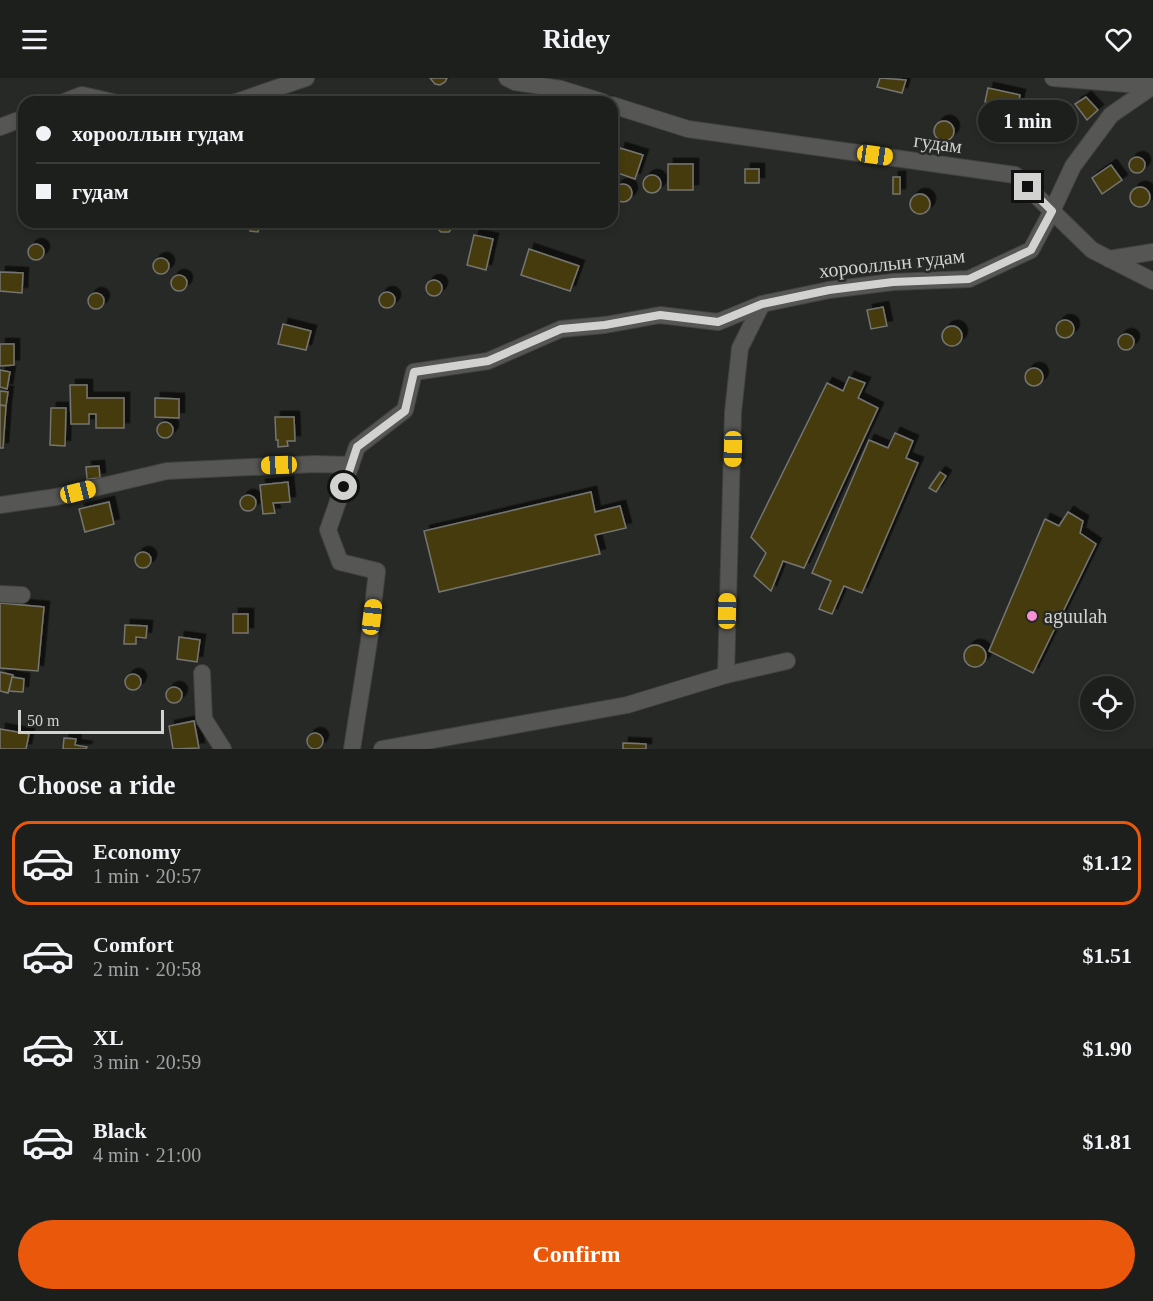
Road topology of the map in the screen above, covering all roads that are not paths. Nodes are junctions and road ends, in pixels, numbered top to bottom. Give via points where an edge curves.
1 (306, 78) edge
2 (507, 78) edge
3 (1053, 78) edge
4 (1153, 86) edge
5 (254, 96) edge
6 (584, 96) edge
7 (618, 107) edge
8 (18, 120) edge
9 (0, 127) edge
10 (1052, 211) junction
11 (1153, 252) edge
12 (1109, 259) junction
13 (1153, 281) edge
14 (762, 304) junction
15 (351, 465) junction
16 (0, 505) edge
17 (0, 594) edge
18 (22, 594) dead end
19 (787, 661) dead end
20 (202, 673) dead end
21 (726, 675) junction
22 (223, 749) edge
23 (352, 749) edge
24 (382, 749) edge

1 - 5 street
2 - 6 street
3 - 4 street, хорооллын гудам
4 - 10 street, хорооллын гудам via 1111,115 1073,166
7 - 10 street, гудам via 688,129 1016,175
8 - 9 street
10 - 12 street, гудам via 1092,250
10 - 14 street, хорооллын гудам via 1031,250 969,279 850,287
11 - 12 street
12 - 13 street, гудам
14 - 15 street, хорооллын гудам via 718,322 660,315 561,329 488,361 414,372 405,411 357,447
14 - 21 street via 740,348 734,412
15 - 16 street via 167,471 56,497
15 - 23 street, хорооллын гудам via 328,530 340,562 377,571
17 - 18 street
19 - 21 street
20 - 22 street via 204,719
21 - 24 street via 627,705

